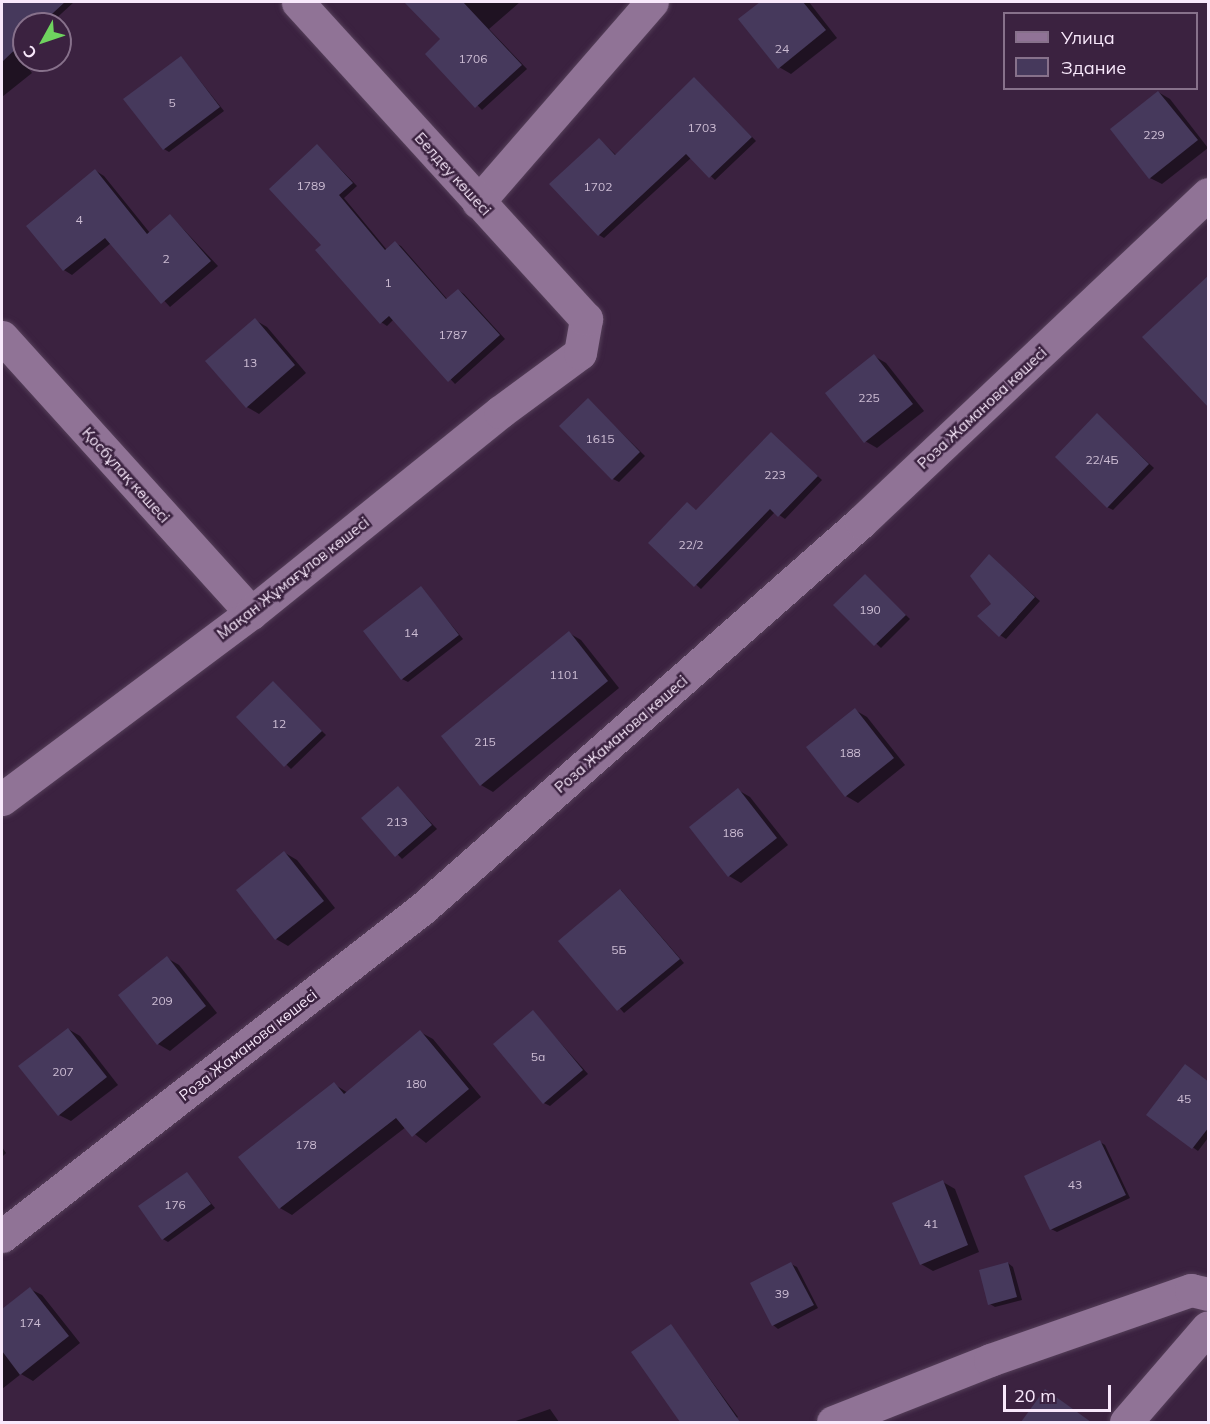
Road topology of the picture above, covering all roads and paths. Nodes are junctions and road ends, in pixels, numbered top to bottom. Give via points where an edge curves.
1 (298, 2) edge
2 (652, 2) edge
3 (1209, 194) edge
4 (478, 202) junction
5 (2, 337) edge
6 (580, 353) joint
7 (251, 613) junction
8 (2, 799) edge
9 (2, 1236) edge
10 (1209, 1294) edge
11 (1209, 1327) edge
12 (833, 1422) edge
13 (1126, 1422) edge

1 - 4 street, Белдеу көшесі
2 - 4 street
3 - 9 street, Роза Жаманова көшесі via 861,522 423,908
4 - 6 street, Белдеу көшесі via 586,319
5 - 7 street, Қосбұлақ көшесі
6 - 7 street, Мақан Жұмағұлов көшесі via 500,412
7 - 8 street, Мақан Жұмағұлов көшесі
10 - 12 street via 1191,1290 990,1360
11 - 13 street

